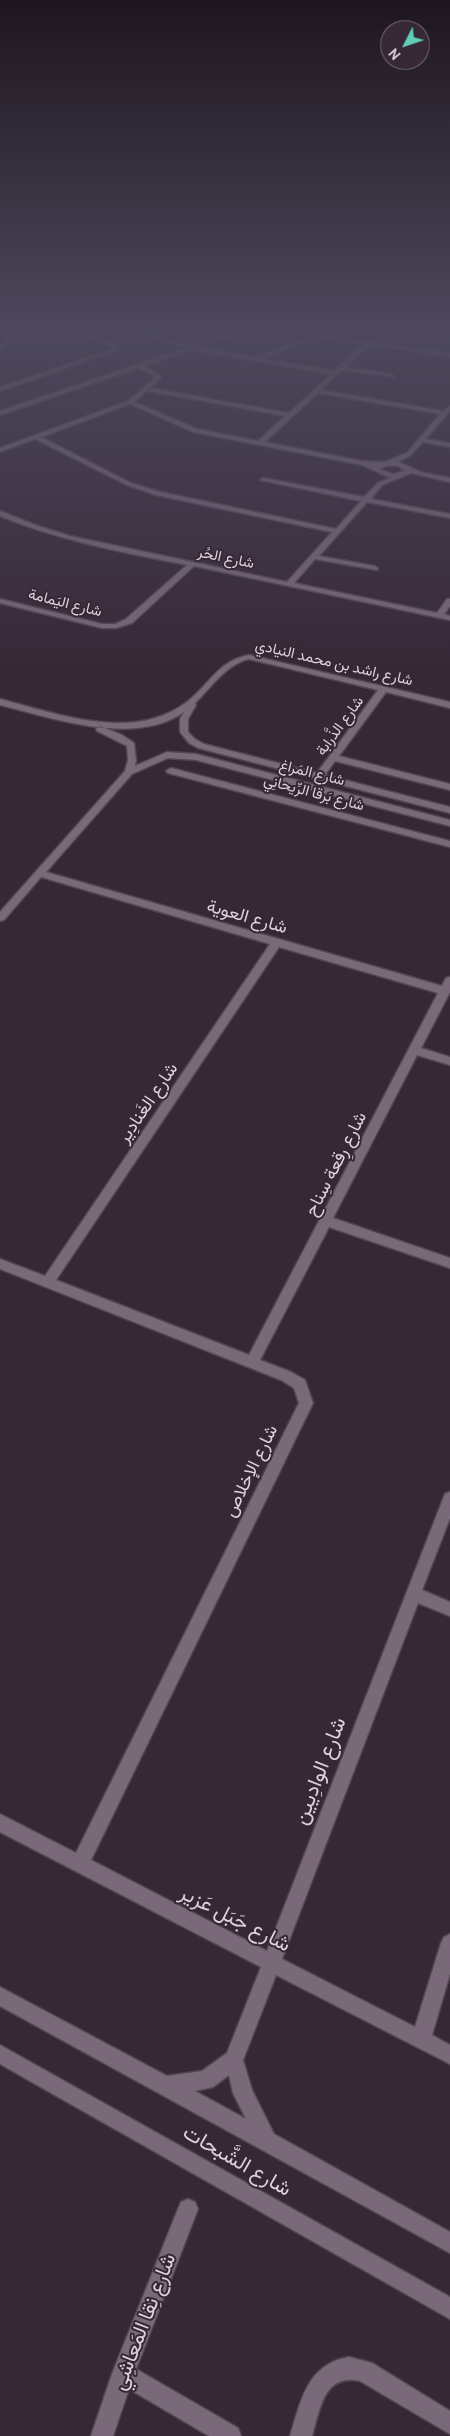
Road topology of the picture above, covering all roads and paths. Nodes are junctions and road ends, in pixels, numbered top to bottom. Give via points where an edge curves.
1 (56, 448) edge
2 (279, 448) edge
3 (414, 448) edge
4 (408, 454) junction
5 (361, 463) junction
6 (392, 463) junction
7 (383, 464) junction
8 (378, 472) junction
9 (404, 472) junction
10 (263, 480) dead end
11 (450, 480) edge
12 (380, 484) junction
13 (366, 500) junction
14 (0, 513) edge
15 (450, 516) edge
16 (337, 531) junction
17 (314, 557) junction
18 (191, 564) junction
19 (374, 568) dead end
20 (289, 584) junction
21 (450, 600) edge
22 (0, 601) edge
23 (439, 616) junction
24 (450, 618) edge
25 (383, 690) junction
26 (196, 698) junction
27 (0, 702) edge
28 (450, 705) edge
29 (70, 719) junction
30 (151, 724) junction
31 (184, 732) junction
32 (131, 745) junction
33 (166, 755) junction
34 (334, 758) junction
35 (171, 771) dead end
36 (129, 772) junction
37 (319, 777) junction
38 (450, 787) edge
39 (450, 810) edge
40 (450, 822) edge
41 (450, 844) edge
42 (40, 874) junction
43 (0, 918) edge
44 (278, 942) junction
45 (448, 986) edge
46 (414, 1050) junction
47 (450, 1061) edge
48 (326, 1221) junction
49 (450, 1264) edge
50 (1, 1266) edge
51 (47, 1283) junction
52 (252, 1362) junction
53 (450, 1499) edge
54 (413, 1594) junction
55 (450, 1609) edge
56 (0, 1823) edge
57 (80, 1864) junction
58 (450, 1944) edge
59 (272, 1963) junction
60 (0, 1996) edge
61 (421, 2040) junction
62 (0, 2054) edge
63 (450, 2055) edge
64 (234, 2060) junction
65 (164, 2086) junction
66 (267, 2141) junction
67 (188, 2210) dead end
68 (450, 2243) edge
69 (431, 2299) junction
70 (450, 2310) edge
71 (450, 2317) edge
72 (123, 2374) junction
73 (450, 2423) edge
74 (102, 2436) edge
75 (230, 2436) edge
76 (301, 2436) edge

1 - 16 street via 129,484 158,494
2 - 5 street
3 - 4 street
4 - 6 street
4 - 9 street
5 - 7 street
5 - 8 street
6 - 7 street
6 - 9 street
7 - 8 street via 378,467
8 - 9 street
8 - 12 street
9 - 11 street
9 - 12 street
10 - 13 street
12 - 13 street
13 - 15 street
13 - 16 street
14 - 18 street, شارع الحُر via 70,538
16 - 17 street
17 - 19 street
17 - 20 street
18 - 20 street, شارع الحُر
18 - 22 street, شارع اليَمامة via 129,621 116,626 102,626
20 - 23 street, شارع الحُر
21 - 23 street
23 - 24 street, شارع الحُر
25 - 26 street, شارع راشد بن محمد النيادي via 249,657 230,662
25 - 28 street, شارع راشد بن محمد النيادي
25 - 34 street, شارع الذَّرابة
26 - 30 street, شارع راشد بن محمد النيادي via 174,716
26 - 31 street, شارع راشد بن محمد النيادي via 184,718
27 - 29 street
29 - 30 street via 118,726
29 - 32 street via 108,731
30 - 31 street, شارع المَراغ via 176,726
30 - 32 street via 133,732 129,739
31 - 33 street, شارع راشد بن محمد النيادي via 188,737 187,743
31 - 37 street, شارع المَراغ via 192,741 210,749
32 - 33 street, شارع المَراغ via 145,754
32 - 36 street
33 - 36 street
33 - 40 street, شارع المَراغ via 196,757
34 - 37 street, شارع الذَّرابة
34 - 38 street
35 - 41 street, شارع بَرقا الرِّيحانِي
36 - 42 street
37 - 39 street, شارع المَراغ
42 - 43 street
42 - 44 street, شارع العوية
44 - 45 street, شارع العوية
44 - 51 street, شارع الغَنادِير
45 - 46 street, شارع رِقعة سِناح
46 - 47 street
46 - 48 street, شارع رِقعة سِناح
48 - 49 street
48 - 52 street, شارع رِقعة سِناح
50 - 51 street, شارع الإخلاص
51 - 52 street, شارع الإخلاص
52 - 57 street, شارع الإخلاص via 300,1384 306,1404
53 - 54 street, شارع الوادِيين
54 - 55 street
54 - 59 street, شارع الوادِيين
56 - 57 street, شارع جَبَل عَزير
57 - 59 street, شارع جَبَل عَزير
58 - 61 street
59 - 61 street, شارع جَبَل عَزير
59 - 64 street, شارع الوادِيين
60 - 65 street, شارع الشَّبحات
61 - 63 street, شارع جَبَل عَزير
62 - 69 street, شارع الشَّبحات
64 - 65 street via 206,2080
64 - 66 street via 242,2093
65 - 66 street, شارع الشَّبحات
66 - 68 street, شارع الشَّبحات
67 - 72 street, شارع نِقا المَعاشِي
69 - 70 street, شارع الشَّبحات
69 - 71 street
72 - 74 street, شارع نِقا المَعاشِي
72 - 75 street
73 - 76 street via 364,2371 352,2366 339,2367 328,2374 319,2387

